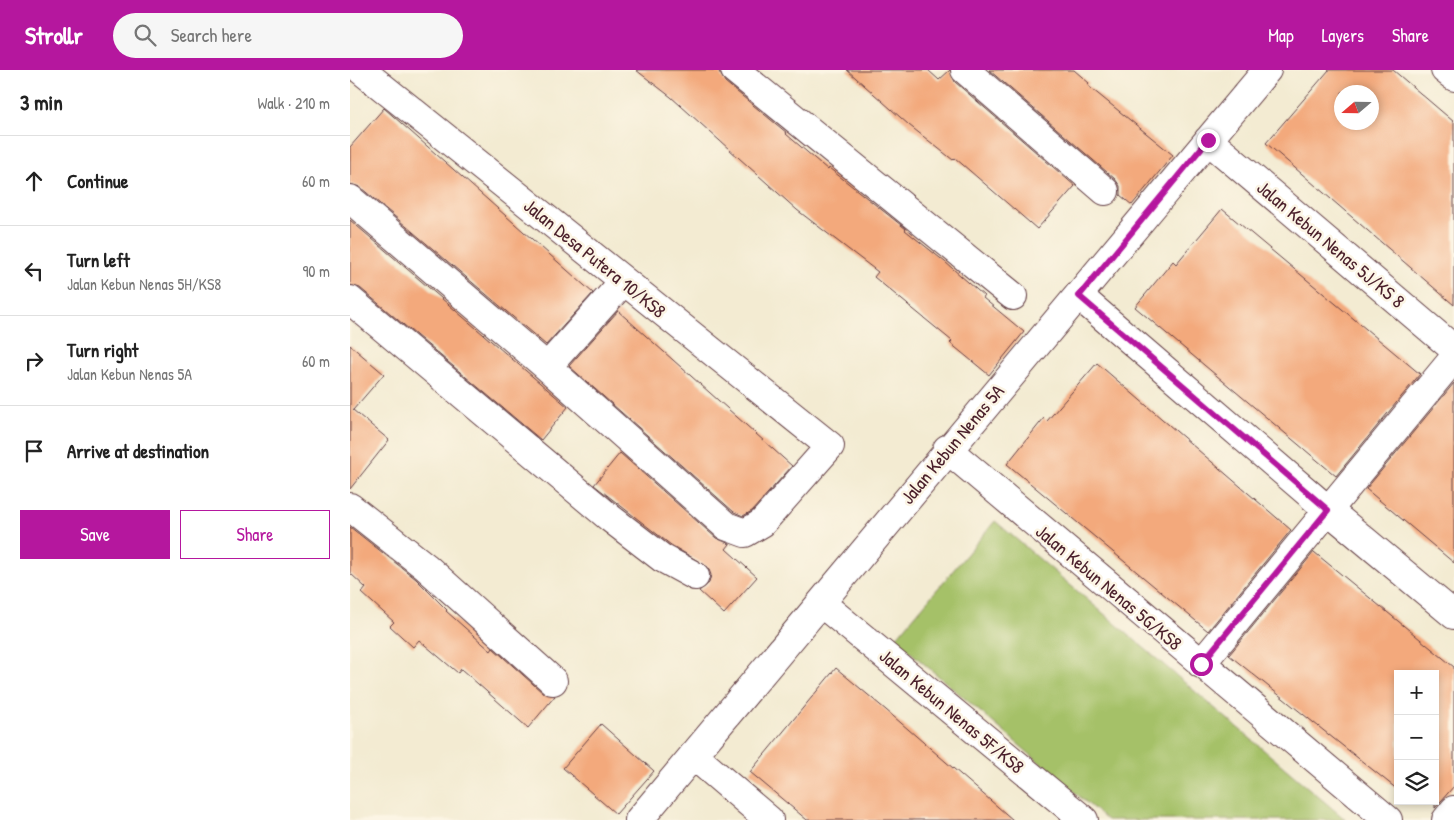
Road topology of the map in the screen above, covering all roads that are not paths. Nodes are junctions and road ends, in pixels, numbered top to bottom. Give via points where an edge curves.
1 (361, 70) edge
2 (734, 70) edge
3 (965, 70) edge
4 (1267, 70) edge
5 (1445, 70) edge
6 (1454, 77) edge
7 (1208, 140) junction
8 (1104, 191) dead end
9 (350, 199) edge
10 (624, 281) junction
11 (1013, 296) dead end
12 (1079, 296) junction
13 (350, 300) edge
14 (1454, 349) edge
15 (1454, 358) edge
16 (547, 367) junction
17 (946, 450) junction
18 (350, 507) edge
19 (1328, 510) junction
20 (695, 576) dead end
21 (821, 603) junction
22 (1454, 615) edge
23 (1201, 664) junction
24 (553, 681) dead end
25 (693, 755) junction
26 (1454, 810) edge
27 (1072, 816) edge
28 (639, 820) edge
29 (769, 820) edge
30 (1388, 820) edge
31 (1446, 820) edge

1 - 10 street, Jalan Desa Putera 10/KS8
2 - 11 street
3 - 8 street
4 - 7 street, Jalan Kebun Nenas 5A
5 - 6 street
7 - 12 street, Jalan Kebun Nenas 5A
7 - 14 street, Jalan Kebun Nenas 5J/KS 8
9 - 16 street
10 - 16 street
10 - 16 street, Jalan Desa Putera 10/KS8 via 830,446 762,524 745,533 726,526
12 - 17 street, Jalan Kebun Nenas 5A
12 - 19 street
13 - 20 street via 610,518 662,558
15 - 19 street
17 - 21 street, Jalan Kebun Nenas 5A
17 - 23 street, Jalan Kebun Nenas 5G/KS8
18 - 24 street via 426,567
19 - 22 street
19 - 23 street
21 - 25 street, Jalan Kebun Nenas 5A
21 - 27 street, Jalan Kebun Nenas 5F/KS8
23 - 30 street, Jalan Kebun Nenas 5G/KS8
25 - 28 street, Jalan Kebun Nenas 5A
25 - 29 street
26 - 31 street

